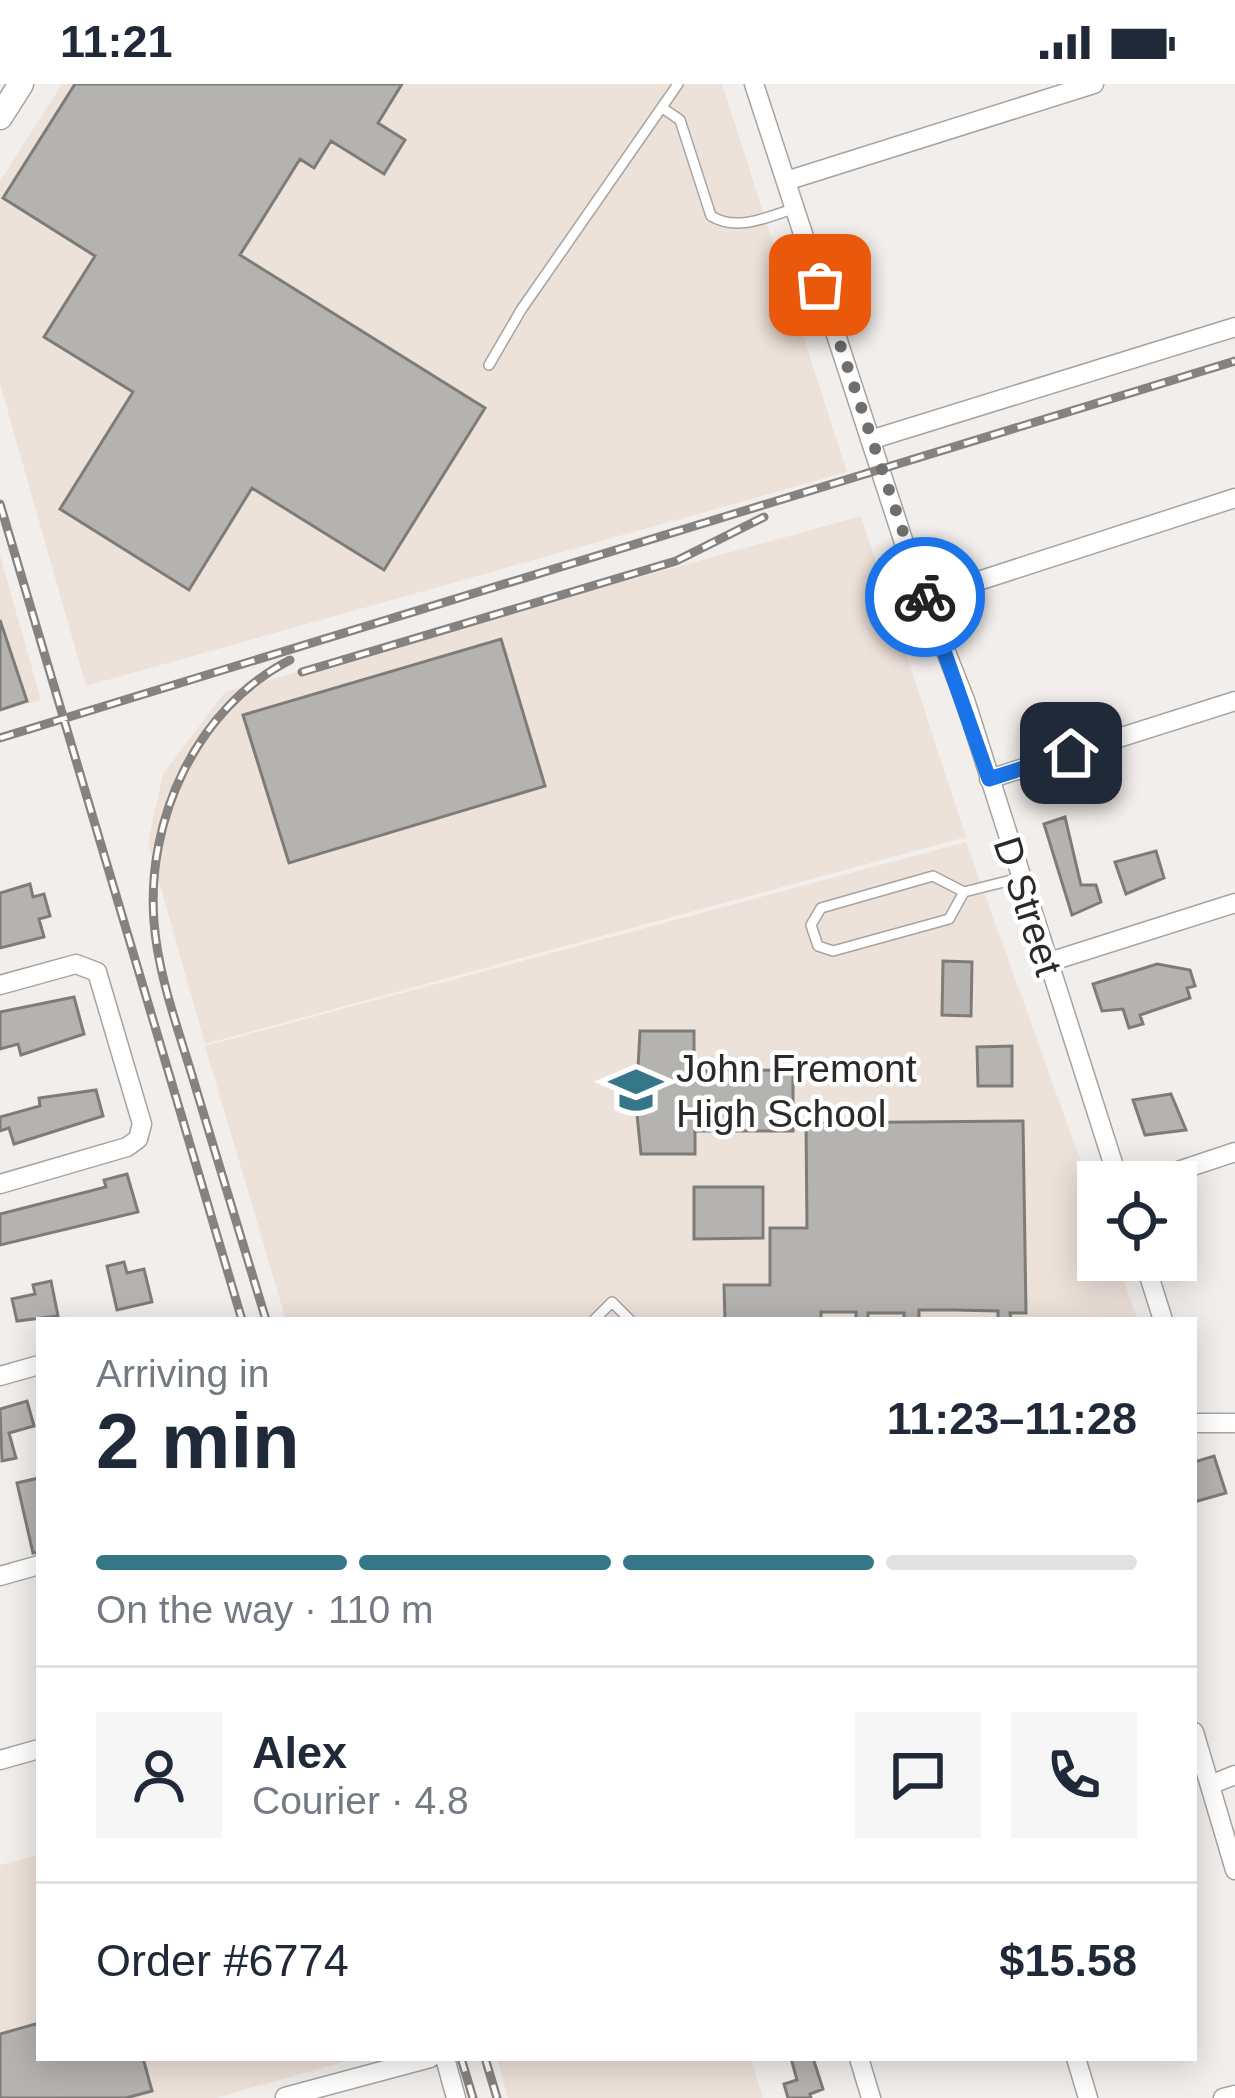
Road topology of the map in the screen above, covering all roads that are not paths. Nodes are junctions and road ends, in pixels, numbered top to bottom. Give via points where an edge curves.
1 (21, 84) edge
2 (678, 84) edge
3 (754, 84) edge
4 (1094, 84) edge
5 (664, 109) junction
6 (0, 117) edge
7 (786, 181) junction
8 (795, 208) junction
9 (1235, 327) edge
10 (489, 365) dead end
11 (869, 440) junction
12 (1235, 498) edge
13 (924, 594) junction
14 (1235, 701) edge
15 (989, 779) junction
16 (1019, 878) junction
17 (964, 892) junction
18 (1235, 903) edge
19 (1046, 963) junction
20 (0, 986) edge
21 (1235, 1152) edge
22 (1111, 1161) edge
23 (1197, 1165) edge
24 (0, 1184) edge
25 (1151, 1281) edge
26 (597, 1317) edge
27 (627, 1317) edge
28 (1162, 1317) edge
29 (36, 1366) edge
30 (0, 1376) edge
31 (1197, 1420) edge
32 (1235, 1423) edge
33 (36, 1566) edge
34 (0, 1576) edge
35 (1197, 1742) edge
36 (36, 1750) edge
37 (0, 1760) edge
38 (1235, 1775) edge
39 (1210, 1785) junction
40 (1235, 1870) edge
41 (419, 2061) edge
42 (447, 2061) edge
43 (860, 2061) edge
44 (1077, 2061) edge
45 (1235, 2095) edge
46 (285, 2097) edge
47 (456, 2098) edge
48 (871, 2098) edge
49 (1088, 2098) edge
50 (1223, 2098) edge

1 - 6 main road
2 - 5 lane
3 - 7 street, D Street
4 - 7 street
5 - 8 lane via 680,120 711,216 755,222
5 - 10 lane
7 - 8 street, D Street
8 - 11 street, D Street
9 - 11 street
11 - 13 street, D Street
12 - 13 street
13 - 15 street, D Street
14 - 15 street
15 - 16 street, D Street
16 - 17 lane
16 - 19 street, D Street
17 - 17 lane via 933,876 821,908 811,925 818,946 833,951 949,919
18 - 19 street
19 - 22 street, D Street
20 - 24 street via 90,967 141,1116 141,1132 128,1148
21 - 23 street
25 - 28 street
26 - 27 lane via 612,1303
29 - 30 street
31 - 32 street
33 - 34 street
35 - 39 street
36 - 37 street
38 - 39 street
39 - 40 street
41 - 46 street
42 - 47 street
43 - 48 street
44 - 49 street
45 - 50 street

